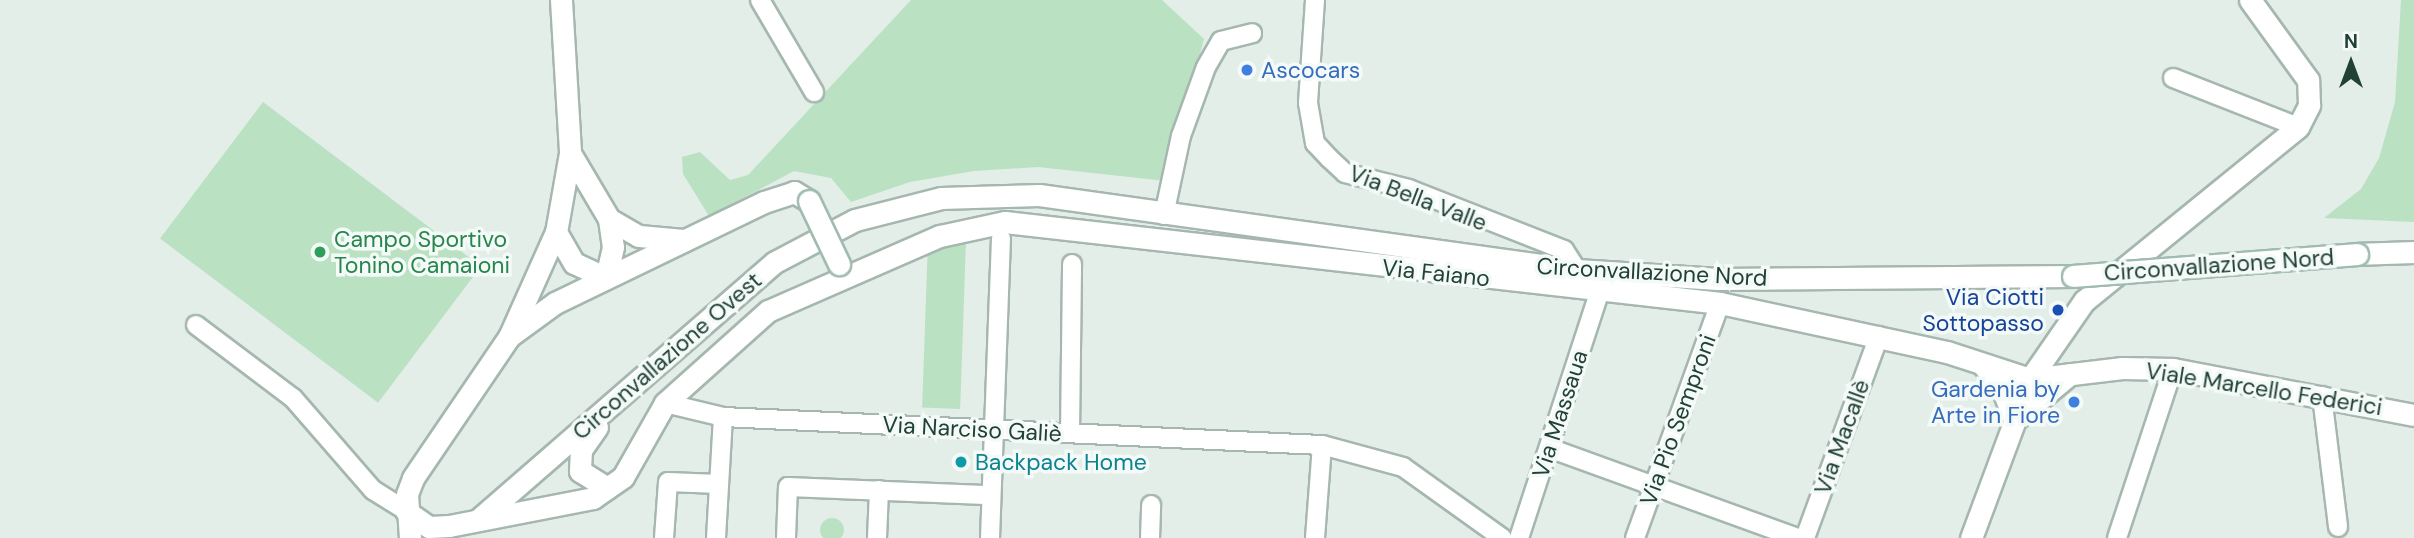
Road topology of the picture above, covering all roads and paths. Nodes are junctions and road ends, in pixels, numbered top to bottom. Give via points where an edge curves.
1 (561, 0) edge
2 (760, 0) edge
3 (1315, 0) edge
4 (2250, 0) edge
5 (1252, 33) dead end
6 (2174, 78) dead end
7 (814, 92) dead end
8 (2298, 127) junction
9 (570, 153) junction
10 (896, 207) joint
11 (1164, 215) junction
12 (609, 219) junction
13 (556, 232) junction
14 (1001, 238) dead end
15 (686, 240) junction
16 (2414, 252) edge
17 (1072, 264) dead end
18 (842, 269) junction
19 (1577, 270) junction
20 (606, 278) junction
21 (1600, 290) junction
22 (1720, 303) junction
23 (196, 324) dead end
24 (1879, 336) junction
25 (509, 337) junction
26 (1982, 365) junction
27 (2174, 369) junction
28 (2070, 374) junction
29 (2030, 379) junction
30 (2322, 396) junction
31 (665, 403) junction
32 (608, 409) junction
33 (2414, 415) edge
34 (723, 417) junction
35 (2014, 420) junction
36 (994, 430) junction
37 (1070, 433) junction
38 (1322, 445) junction
39 (1549, 448) junction
40 (719, 484) junction
41 (1654, 486) junction
42 (607, 488) junction
43 (879, 490) junction
44 (991, 495) junction
45 (1152, 505) dead end
46 (406, 511) junction
47 (479, 519) junction
48 (2338, 527) dead end
49 (410, 538) edge
50 (459, 538) edge
51 (664, 538) edge
52 (716, 538) edge
53 (786, 538) edge
54 (877, 538) edge
55 (990, 538) edge
56 (1150, 538) edge
57 (1315, 538) edge
58 (1502, 538) edge
59 (1519, 538) edge
60 (1635, 538) edge
61 (1798, 538) edge
62 (1805, 538) edge
63 (1971, 538) edge
64 (2117, 538) edge

1 - 9 main road
2 - 7 street
3 - 19 street, Via Bella Valle via 1308,103 1315,143 1329,159 1345,173 1409,189 1564,250
4 - 8 main road via 2308,80 2309,105
5 - 11 street via 1221,41 1206,67 1181,136
6 - 8 street
8 - 29 main road via 2084,301
9 - 12 main road
9 - 13 main road
10 - 11 main road, Circonvallazione Nord via 1017,194
10 - 32 main road, Circonvallazione Ovest via 812,239 775,262
11 - 19 main road, Circonvallazione Nord
12 - 15 main road via 639,236
12 - 20 main road via 613,247
13 - 20 main road via 574,263
13 - 25 main road
14 - 36 street
15 - 18 main road, bridge via 786,193 810,201
15 - 20 main road
16 - 19 main road, Circonvallazione Nord, bridge via 2073,276 1745,279
17 - 37 street
18 - 21 main road, Via Faiano via 968,226 1005,222
18 - 31 main road, Via Faiano via 735,335
20 - 25 main road
21 - 22 main road, Via Faiano
21 - 39 street, Via Massaua
22 - 24 main road, Via Faiano
22 - 41 street, Via Pio Semproni
23 - 46 street via 293,398 373,490
24 - 26 main road, Via Faiano
24 - 62 street, Via Macallè
25 - 46 main road via 413,478
26 - 29 main road, Via Faiano
26 - 35 main road via 2002,388
27 - 28 main road, Viale Marcello Federici
27 - 30 main road, Viale Marcello Federici
27 - 64 street
28 - 29 main road, Viale Marcello Federici
28 - 35 main road
29 - 35 main road
30 - 33 main road, Viale Marcello Federici
30 - 48 street
31 - 34 street, Via Narciso Galiè
31 - 42 main road, Via Faiano via 623,477
32 - 42 main road via 582,450 580,471
32 - 47 main road, Circonvallazione Ovest
34 - 36 street, Via Narciso Galiè
34 - 40 street
35 - 63 main road
36 - 37 street, Via Narciso Galiè
36 - 44 street
37 - 38 street, Via Narciso Galiè
38 - 57 street
38 - 58 street, Via Narciso Galiè via 1403,467
39 - 41 street
39 - 59 street, Via Massaua
40 - 51 street via 668,482
40 - 52 street
41 - 60 street, Via Pio Semproni
41 - 61 street
42 - 47 main road, Via Faiano via 575,505
43 - 44 street
43 - 53 street via 788,487
43 - 54 street
44 - 55 street
45 - 56 street
46 - 47 main road, Via Faiano via 429,527
46 - 49 main road
47 - 50 main road, Circonvallazione Ovest

